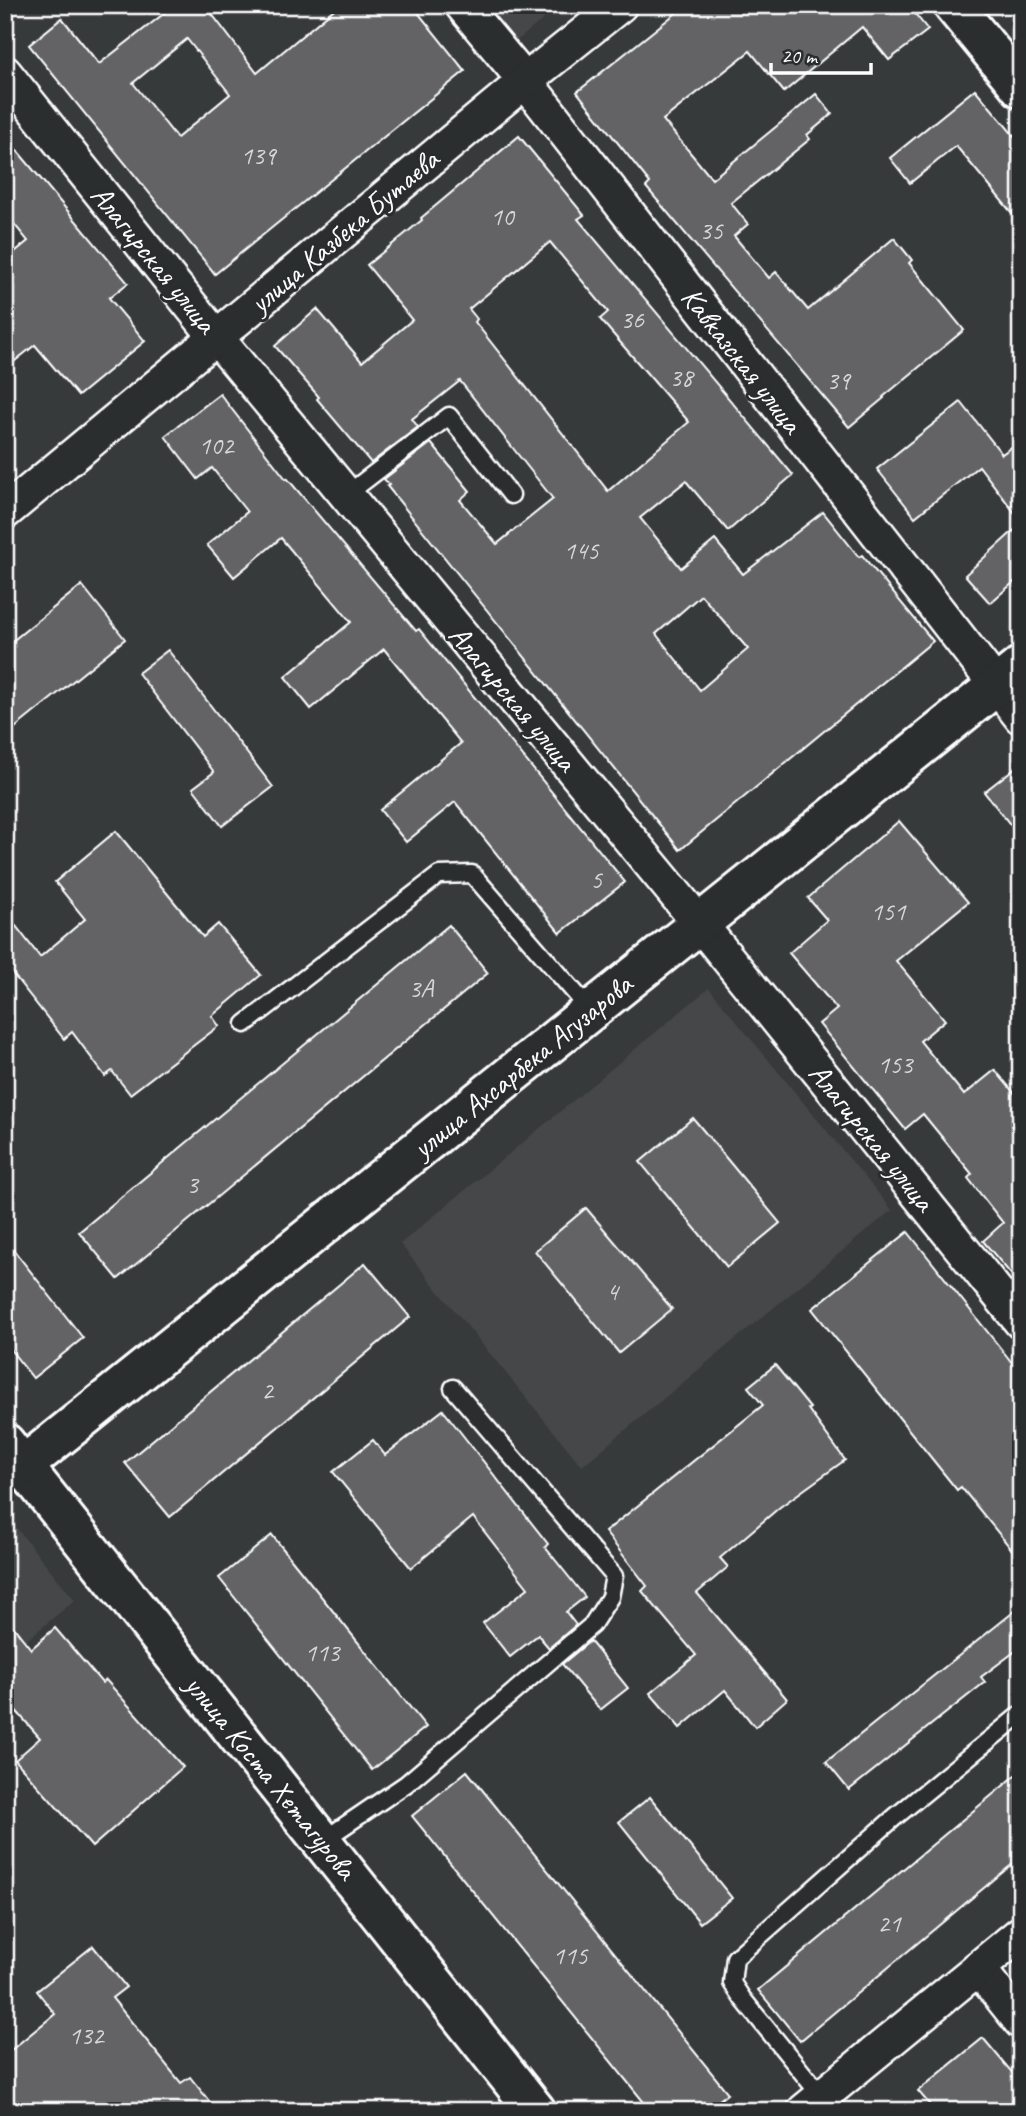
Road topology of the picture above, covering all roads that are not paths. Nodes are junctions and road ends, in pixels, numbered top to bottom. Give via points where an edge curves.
1 (462, 5) edge
2 (620, 5) edge
3 (953, 5) edge
4 (5, 73) edge
5 (525, 81) junction
6 (1021, 88) edge
7 (216, 337) junction
8 (346, 495) junction
9 (512, 495) dead end
10 (5, 512) edge
11 (1008, 676) edge
12 (1021, 717) edge
13 (700, 924) junction
14 (591, 1011) junction
15 (245, 1024) dead end
16 (1021, 1322) edge
17 (453, 1388) dead end
18 (14, 1455) edge
19 (1021, 1714) edge
20 (322, 1841) junction
21 (1021, 1933) edge
22 (978, 1968) junction
23 (1021, 2022) edge
24 (813, 2104) edge
25 (536, 2111) edge

1 - 5 street, Кавказская улица
2 - 5 street, улица Казбека Бутаева
3 - 6 street
4 - 7 street, Алагирская улица
5 - 7 street, улица Казбека Бутаева
5 - 11 street, Кавказская улица
7 - 8 street, Алагирская улица
7 - 10 street, улица Казбека Бутаева
8 - 9 lane via 449,416
8 - 13 street, Алагирская улица
11 - 12 street, Кавказская улица
11 - 13 street, улица Ахсарбека Агузарова
13 - 14 street, улица Ахсарбека Агузарова
13 - 16 street, Алагирская улица
14 - 15 lane via 472,874 439,876
14 - 18 street, улица Ахсарбека Агузарова
17 - 20 lane via 614,1576 610,1597 592,1625 406,1784
18 - 20 street, улица Коста Хетагурова
19 - 24 lane via 735,1958 732,1983
20 - 25 street, улица Коста Хетагурова
21 - 22 street
22 - 23 street
22 - 24 street

